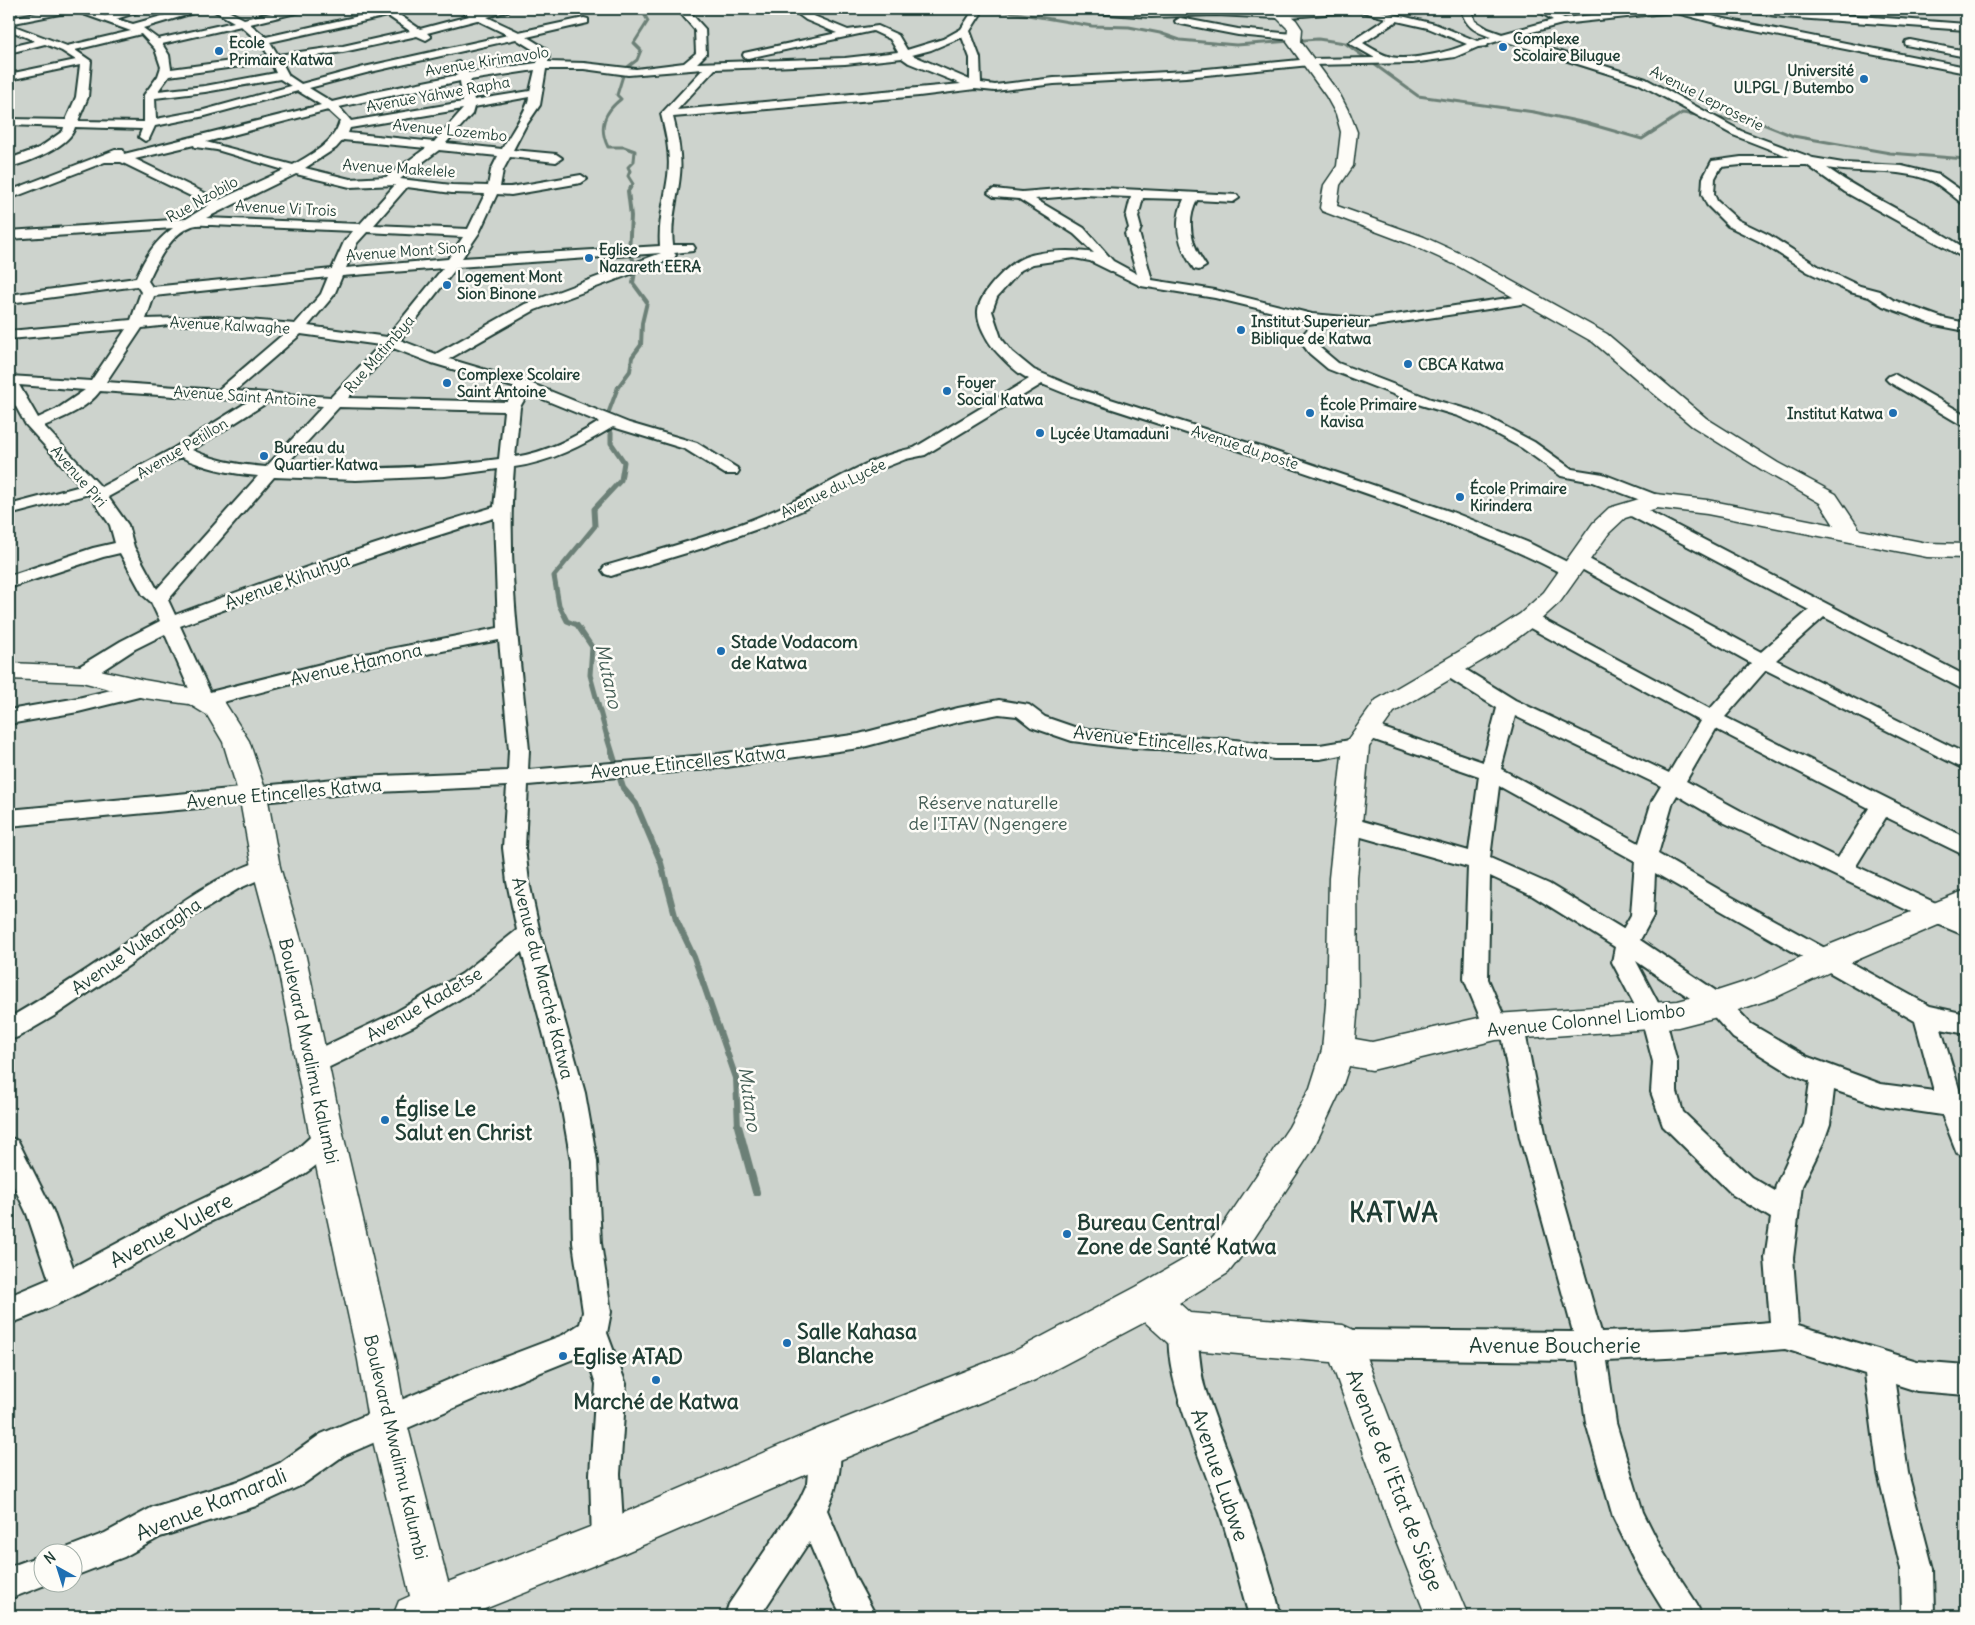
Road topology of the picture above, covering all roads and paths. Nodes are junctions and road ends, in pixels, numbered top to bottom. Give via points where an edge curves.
1 (73, 9) edge
2 (78, 9) edge
3 (138, 9) edge
4 (197, 9) edge
5 (216, 9) edge
6 (301, 9) edge
7 (407, 9) edge
8 (464, 9) edge
9 (505, 9) edge
10 (682, 9) edge
11 (796, 9) edge
12 (979, 9) edge
13 (1079, 9) edge
14 (1349, 9) edge
15 (1361, 9) edge
16 (1466, 9) edge
17 (1540, 9) edge
18 (1620, 9) edge
19 (1673, 9) edge
20 (1754, 9) edge
21 (1886, 9) edge
22 (1181, 10) edge
23 (387, 11) edge
24 (1122, 11) edge
25 (1643, 11) junction
26 (1277, 12) edge
27 (1600, 12) edge
28 (1151, 14) junction
29 (1783, 14) junction
30 (480, 16) junction
31 (1394, 18) junction
32 (106, 19) junction
33 (9, 21) edge
34 (584, 21) dead end
35 (1562, 21) junction
36 (1884, 21) junction
37 (241, 23) junction
38 (1920, 24) junction
39 (9, 27) edge
40 (1966, 27) edge
41 (139, 29) junction
42 (1837, 29) dead end
43 (965, 31) junction
44 (420, 32) junction
45 (848, 34) junction
46 (515, 35) junction
47 (1501, 38) junction
48 (46, 41) junction
49 (262, 41) junction
50 (1294, 41) junction
51 (1899, 41) dead end
52 (155, 43) junction
53 (1476, 44) junction
54 (1526, 46) junction
55 (1935, 48) junction
56 (66, 49) junction
57 (9, 50) edge
58 (444, 51) junction
59 (904, 54) junction
60 (1966, 54) edge
61 (607, 57) dead end
62 (275, 58) junction
63 (86, 61) junction
64 (1388, 61) junction
65 (1364, 62) junction
66 (554, 64) junction
67 (541, 66) junction
68 (687, 66) junction
69 (711, 67) junction
70 (1314, 70) junction
71 (1966, 70) edge
72 (165, 73) junction
73 (283, 75) junction
74 (9, 77) edge
75 (465, 77) junction
76 (975, 86) junction
77 (300, 87) junction
78 (535, 93) junction
79 (150, 95) junction
80 (470, 105) junction
81 (330, 106) junction
82 (667, 114) junction
83 (11, 123) edge
84 (70, 125) junction
85 (150, 125) junction
86 (344, 130) junction
87 (189, 143) junction
88 (438, 145) junction
89 (43, 151) junction
90 (506, 153) junction
91 (123, 158) junction
92 (556, 158) dead end
93 (106, 159) junction
94 (1810, 161) junction
95 (9, 163) edge
96 (90, 164) junction
97 (296, 168) junction
98 (581, 179) dead end
99 (389, 181) junction
100 (404, 184) junction
101 (493, 190) junction
102 (994, 193) dead end
103 (1138, 194) junction
104 (9, 195) edge
105 (1022, 196) junction
106 (1192, 197) junction
107 (1233, 198) dead end
108 (1966, 200) edge
109 (220, 205) junction
110 (192, 221) junction
111 (362, 228) junction
112 (472, 233) junction
113 (9, 235) edge
114 (667, 249) junction
115 (1966, 255) edge
116 (452, 263) junction
117 (1108, 263) junction
118 (1199, 266) dead end
119 (337, 272) junction
120 (1146, 283) junction
121 (145, 286) junction
122 (9, 299) edge
123 (1528, 299) junction
124 (1324, 320) junction
125 (137, 324) junction
126 (1966, 327) edge
127 (298, 329) junction
128 (9, 335) edge
129 (391, 342) junction
130 (437, 360) junction
131 (1042, 378) junction
132 (1894, 379) dead end
133 (9, 380) edge
134 (96, 386) junction
135 (525, 386) junction
136 (221, 395) junction
137 (264, 398) junction
138 (336, 402) junction
139 (512, 407) junction
140 (612, 421) junction
141 (1966, 421) edge
142 (34, 425) junction
143 (180, 451) junction
144 (507, 462) junction
145 (731, 471) dead end
146 (270, 472) junction
147 (96, 492) junction
148 (1643, 505) junction
149 (9, 510) edge
150 (502, 510) junction
151 (1852, 535) junction
152 (125, 547) junction
153 (1966, 551) edge
154 (1574, 565) junction
155 (611, 570) dead end
156 (9, 582) edge
157 (159, 600) junction
158 (1822, 609) junction
159 (1528, 619) junction
160 (171, 623) junction
161 (508, 632) junction
162 (1762, 661) junction
163 (1448, 668) junction
164 (9, 672) edge
165 (82, 674) junction
166 (1966, 684) edge
167 (144, 689) junction
168 (204, 700) junction
169 (1508, 705) junction
170 (9, 717) edge
171 (1712, 719) junction
172 (1362, 738) junction
173 (1966, 763) edge
174 (1490, 772) junction
175 (517, 778) junction
176 (1675, 784) junction
177 (252, 795) junction
178 (1882, 804) junction
179 (9, 818) edge
180 (1348, 825) junction
181 (1966, 848) edge
182 (1646, 857) junction
183 (1479, 862) junction
184 (266, 867) junction
185 (1843, 869) junction
186 (1966, 901) edge
187 (1936, 914) junction
188 (1966, 927) edge
189 (529, 933) junction
190 (1627, 943) junction
191 (1825, 960) junction
192 (1717, 1004) junction
193 (1926, 1015) junction
194 (1653, 1016) junction
195 (1966, 1024) edge
196 (1504, 1027) junction
197 (9, 1030) edge
198 (1338, 1050) junction
199 (313, 1064) junction
200 (1823, 1075) junction
201 (1951, 1105) junction
202 (326, 1138) junction
203 (1966, 1145) edge
204 (9, 1149) edge
205 (1786, 1212) junction
206 (65, 1286) junction
207 (1149, 1300) junction
208 (9, 1310) edge
209 (1182, 1331) junction
210 (594, 1333) junction
211 (1785, 1335) junction
212 (1343, 1344) junction
213 (1590, 1347) junction
214 (1878, 1364) junction
215 (1966, 1380) edge
216 (387, 1420) junction
217 (825, 1446) junction
218 (811, 1510) junction
219 (608, 1540) junction
220 (82, 1557) edge
221 (32, 1575) edge
222 (9, 1583) edge
223 (424, 1612) edge
224 (744, 1613) edge
225 (860, 1616) edge
226 (1265, 1616) edge
227 (1447, 1616) edge
228 (1685, 1616) edge
229 (1918, 1616) edge

1 - 33 street
2 - 32 street
3 - 32 street
4 - 41 street
5 - 37 street
6 - 37 street
7 - 23 street
8 - 30 street, Rue Matimbya
9 - 30 street
10 - 68 street via 700,29 701,54
11 - 45 street
12 - 43 street
13 - 24 street
14 - 26 street
15 - 31 street
16 - 47 street, Avenue Leproserie via 1470,22
17 - 35 street
18 - 25 street
19 - 25 street
19 - 71 street
20 - 29 street
21 - 36 street
22 - 26 street
22 - 28 street
23 - 44 street
23 - 49 street
24 - 28 street
25 - 27 street
26 - 50 street via 1295,29
27 - 35 street
28 - 50 street
29 - 36 street
29 - 42 street
30 - 44 street
30 - 46 street, Rue Matimbya
31 - 53 street via 1430,26
31 - 64 street via 1354,43
32 - 41 street
34 - 46 street
35 - 47 street
36 - 38 street
37 - 49 street
37 - 52 street
38 - 40 street
38 - 55 street
39 - 48 street
41 - 52 street
41 - 56 street
43 - 59 street, Avenue Kirimavolo via 949,41
43 - 76 street via 978,68
44 - 58 street
44 - 62 street via 343,49
45 - 59 street via 874,28 883,31 894,37
45 - 68 street
46 - 58 street
46 - 67 street, Rue Matimbya via 541,50 544,56
47 - 53 street
47 - 54 street, Avenue Leproserie
48 - 56 street
48 - 57 street
49 - 62 street
50 - 70 street
51 - 55 street
52 - 72 street via 166,63
53 - 54 street
53 - 64 street via 1445,56
54 - 94 street, Avenue Leproserie via 1642,81 1737,133
55 - 60 street
56 - 63 street
58 - 75 street
58 - 77 street
59 - 69 street, Avenue Kirimavolo via 850,61
59 - 76 street via 913,61
61 - 66 street
62 - 72 street
62 - 73 street
63 - 74 street
63 - 84 street via 82,96
64 - 65 street
65 - 70 street
65 - 70 street
66 - 67 street, Avenue Kirimavolo
66 - 68 street, Avenue Kirimavolo via 627,72
67 - 75 street, Avenue Kirimavolo
67 - 78 street, Rue Matimbya
68 - 69 street, Avenue Kirimavolo
69 - 82 street
70 - 76 street via 1054,81 995,88
70 - 123 street via 1333,96 1349,132 1345,166 1332,185 1328,208 1418,241 1464,262
72 - 79 street
73 - 77 street
73 - 79 street
75 - 80 street
75 - 81 street, Avenue Kirimavolo
76 - 82 street
77 - 81 street
77 - 85 street
78 - 80 street, Avenue Yahwe Rapha
78 - 90 street, Rue Matimbya via 534,105
79 - 85 street
80 - 86 street, Avenue Yahwe Rapha
80 - 88 street via 459,124
81 - 86 street via 338,111
81 - 87 street, Avenue Kirimavolo
82 - 114 street via 675,153 667,207
83 - 84 street
84 - 85 street
84 - 89 street via 68,133
85 - 93 street via 138,143
86 - 88 street, Avenue Lozembo
86 - 97 street, Rue Nzobilo via 329,148
87 - 91 street, Avenue Kirimavolo
87 - 97 street, Avenue Makelele via 218,147
88 - 90 street, Avenue Lozembo
88 - 99 street
89 - 95 street
89 - 96 street
90 - 92 street, Avenue Lozembo
90 - 101 street, Rue Matimbya via 497,170
91 - 93 street, Avenue Kirimavolo
91 - 109 street
93 - 96 street
94 - 108 street via 1843,167 1902,170 1935,178
94 - 115 street, Avenue Leproserie via 1849,189 1941,238
94 - 126 street via 1716,164 1709,178 1708,194 1711,202 1733,223 1813,269 1888,303 1940,322
96 - 104 street
97 - 99 street, Avenue Makelele via 350,183
97 - 109 street, Rue Nzobilo
98 - 101 street, Avenue Makelele via 511,191
99 - 100 street, Avenue Makelele
100 - 101 street, Avenue Makelele
100 - 111 street
101 - 112 street, Rue Matimbya
102 - 105 street
103 - 105 street via 1083,190
103 - 106 street
103 - 120 street via 1132,217 1135,228 1132,234
105 - 117 street via 1079,232
106 - 107 street
106 - 118 street via 1183,221 1184,236 1189,252
109 - 110 street, Rue Nzobilo
110 - 111 street, Avenue Vi Trois
110 - 113 street, Avenue Vi Trois
110 - 121 street, Rue Nzobilo via 158,246
111 - 112 street, Avenue Vi Trois
111 - 119 street via 350,242
112 - 116 street, Rue Matimbya
114 - 116 street, Avenue Mont Sion
114 - 130 street, Avenue Mont Sion via 688,248 528,308
116 - 119 street, Avenue Mont Sion
116 - 129 street, Rue Matimbya
117 - 120 street, Avenue du poste
117 - 131 street, Avenue du poste via 1074,254 1030,260 1016,267 990,296 985,311 994,339 1029,373
119 - 121 street, Avenue Mont Sion
119 - 127 street via 327,295
120 - 124 street, Avenue du poste via 1215,294
121 - 122 street, Avenue Mont Sion
121 - 125 street, Rue Nzobilo
123 - 124 street, Avenue du poste via 1368,323
123 - 151 street via 1600,338 1699,422 1828,499
124 - 148 street via 1306,339 1333,366 1485,422 1528,445 1567,473 1597,478
125 - 127 street, Avenue Kalwaghe via 214,321
125 - 128 street, Avenue Kalwaghe
125 - 134 street, Rue Nzobilo
127 - 129 street, Avenue Kalwaghe
127 - 136 street
129 - 130 street, Avenue Kalwaghe
129 - 138 street, Rue Matimbya
130 - 135 street, Avenue Kalwaghe
131 - 154 street, Avenue du poste via 1074,392 1281,458
131 - 155 street, Avenue du Lycée via 919,452 905,454 870,469 782,514
132 - 141 street
133 - 134 street, Avenue Saint Antoine
133 - 142 street, Avenue Piri
134 - 136 street, Avenue Saint Antoine
134 - 142 street, Rue Nzobilo via 80,402
135 - 139 street, Avenue du Marché Katwa
135 - 140 street, Avenue Kalwaghe
136 - 137 street, Avenue Saint Antoine
137 - 138 street, Avenue Saint Antoine
137 - 143 street, Avenue Petillon
138 - 139 street, Avenue Saint Antoine
138 - 146 street, Rue Matimbya
139 - 144 street, Avenue du Marché Katwa
140 - 144 street via 574,444 534,459
140 - 145 street, Avenue Kalwaghe via 691,446
142 - 147 street, Avenue Piri
143 - 146 street via 243,470
143 - 147 street, Avenue Petillon
144 - 146 street via 445,472 356,475
144 - 150 street, Avenue du Marché Katwa
146 - 157 street, Rue Matimbya
147 - 149 street, Avenue Petillon
147 - 152 street, Avenue Piri via 119,525
148 - 151 street via 1707,507
148 - 154 street via 1617,513 1600,528
148 - 158 street
150 - 160 street, Avenue Kihuhya via 387,545
150 - 161 street, Avenue du Marché Katwa
151 - 153 street via 1927,550
152 - 156 street via 99,552
152 - 157 street, Avenue Piri via 140,576
154 - 159 street via 1552,597
154 - 162 street, Avenue du poste
157 - 160 street
158 - 162 street
158 - 166 street
159 - 163 street
159 - 171 street
160 - 165 street, Avenue Kihuhya
160 - 168 street
161 - 168 street, Avenue Hamona via 349,663
161 - 175 street, Avenue du Marché Katwa via 519,750
162 - 171 street
162 - 173 street, Avenue du poste
163 - 169 street
163 - 172 street via 1385,706
164 - 165 street, Boulevard Mwalimu Kalumbi
165 - 167 street, Boulevard Mwalimu Kalumbi
167 - 168 street, Boulevard Mwalimu Kalumbi
167 - 170 street
168 - 177 street, Boulevard Mwalimu Kalumbi via 220,713 236,741
169 - 174 street
169 - 176 street
171 - 176 street
171 - 178 street
172 - 174 street
172 - 175 street, Avenue Etincelles Katwa via 1320,752 1274,752 1118,740 1072,734 1038,722 1022,710 999,707 859,741 719,761
172 - 180 street
174 - 182 street
174 - 183 street
175 - 177 street, Avenue Etincelles Katwa via 375,784
175 - 189 street, Avenue du Marché Katwa via 514,848
176 - 182 street via 1663,801
176 - 185 street via 1733,817
177 - 179 street, Avenue Etincelles Katwa
177 - 184 street, Boulevard Mwalimu Kalumbi
178 - 181 street
178 - 185 street
180 - 183 street
180 - 198 street via 1343,878 1342,1004
182 - 190 street via 1642,916
182 - 191 street
183 - 190 street via 1541,890
183 - 196 street via 1476,979
184 - 197 street, Avenue Vukaragha via 230,883 184,911 123,957
184 - 199 street, Boulevard Mwalimu Kalumbi
185 - 187 street
186 - 187 street, Avenue Colonnel Liombo
187 - 188 street
187 - 191 street, Avenue Colonnel Liombo
189 - 199 street, Avenue Kadetse via 470,981 405,1019
189 - 210 street, Avenue du Marché Katwa via 572,1093 584,1161 587,1242 597,1312
190 - 192 street
190 - 194 street via 1624,962
191 - 192 street, Avenue Colonnel Liombo via 1763,989
191 - 193 street
192 - 194 street, Avenue Colonnel Liombo via 1678,1014
192 - 200 street via 1742,1031 1799,1065
193 - 195 street
193 - 201 street
194 - 196 street, Avenue Colonnel Liombo
194 - 205 street via 1665,1062 1664,1092 1672,1118 1742,1186
196 - 198 street, Avenue Colonnel Liombo via 1372,1056
196 - 213 street
198 - 207 street via 1311,1120 1235,1237 1215,1261
199 - 202 street, Boulevard Mwalimu Kalumbi
200 - 201 street via 1881,1094
200 - 205 street via 1817,1124 1789,1185
201 - 203 street
202 - 206 street, Avenue Vulere via 304,1159 280,1175
202 - 216 street, Boulevard Mwalimu Kalumbi via 377,1360
204 - 206 street via 40,1211
205 - 211 street via 1779,1258
206 - 208 street, Avenue Vulere
207 - 209 street
207 - 217 street via 1022,1367
209 - 212 street, Avenue Boucherie
209 - 226 street, Avenue Lubwe via 1190,1389 1236,1514
210 - 216 street, Avenue Kamarali via 572,1346
210 - 219 street, Avenue du Marché Katwa via 611,1384 605,1474
211 - 213 street, Avenue Boucherie
211 - 214 street, Avenue Boucherie
212 - 213 street, Avenue Boucherie
212 - 227 street, Avenue de l'Etat de Siège
213 - 228 street via 1601,1423 1629,1517 1652,1563
214 - 215 street, Avenue Boucherie via 1917,1376
214 - 229 street via 1893,1473 1918,1569
216 - 220 street, Avenue Kamarali via 332,1446 291,1474 246,1496 153,1522 113,1546
216 - 223 street, Boulevard Mwalimu Kalumbi
217 - 218 street via 822,1485
217 - 219 street
218 - 224 street
218 - 225 street via 844,1588
219 - 223 street
221 - 222 street

